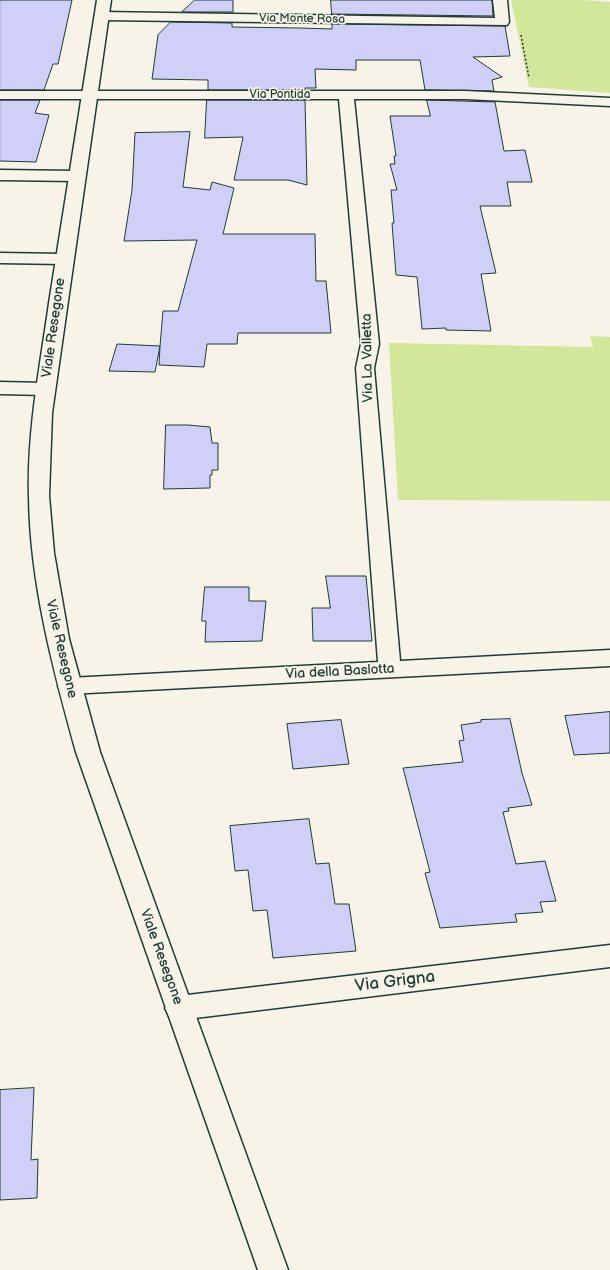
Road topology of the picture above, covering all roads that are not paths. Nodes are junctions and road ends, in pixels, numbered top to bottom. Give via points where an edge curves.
1 (104, 0) edge
2 (500, 0) edge
3 (102, 16) junction
4 (0, 95) edge
5 (89, 95) junction
6 (346, 95) junction
7 (610, 102) edge
8 (0, 175) edge
9 (76, 176) junction
10 (0, 258) edge
11 (64, 259) junction
12 (0, 388) edge
13 (45, 389) junction
14 (610, 658) edge
15 (390, 669) junction
16 (69, 686) junction
17 (610, 956) edge
18 (179, 1008) junction
19 (273, 1270) edge

1 - 3 street, Viale Resegone
2 - 3 street, Via Monte Rosa via 502,22
3 - 5 street, Viale Resegone
4 - 5 street, Via Pontida
5 - 6 street, Via Pontida
5 - 9 street, Viale Resegone
6 - 7 street, Via Pontida via 465,95
6 - 15 street, Via La Valletta via 370,344 365,368
8 - 9 street
9 - 11 street, Viale Resegone
10 - 11 street
11 - 13 street, Viale Resegone
12 - 13 street
13 - 16 street, Viale Resegone via 39,452 40,522 49,601
14 - 15 street, Via della Baslotta
15 - 16 street, Via della Baslotta
16 - 18 street, Viale Resegone via 88,752
17 - 18 street, Via Grigna
18 - 19 street, Viale Resegone

